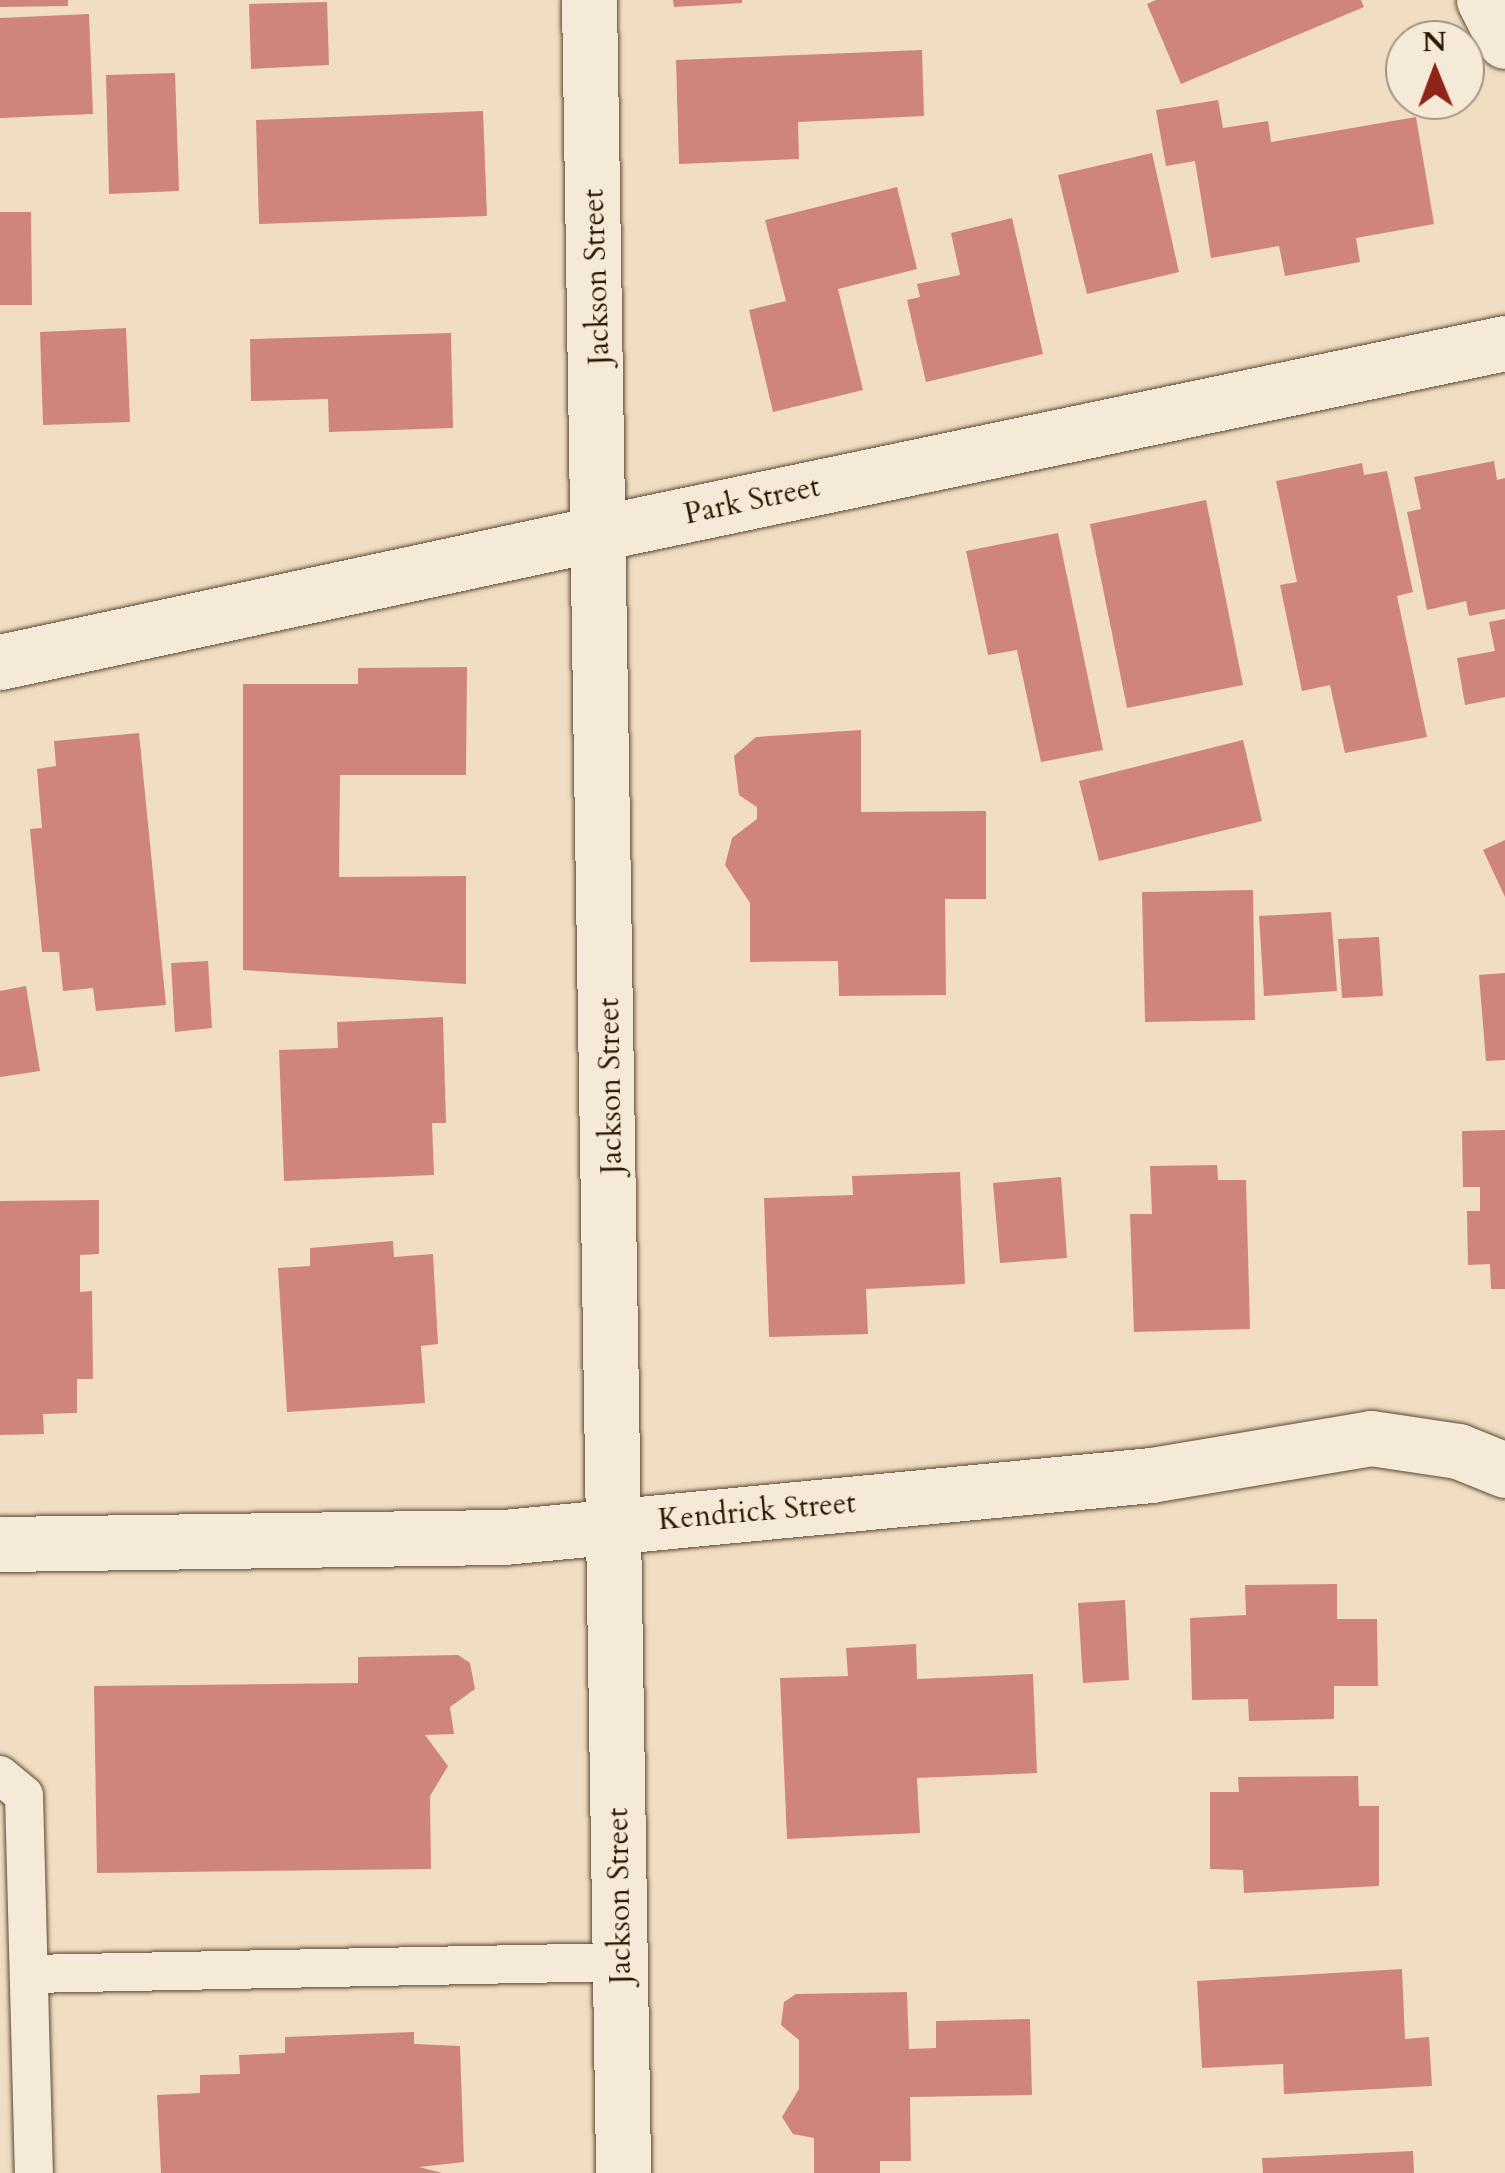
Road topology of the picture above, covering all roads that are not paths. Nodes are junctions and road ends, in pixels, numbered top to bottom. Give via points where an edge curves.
1 (589, 0) edge
2 (1484, 0) edge
3 (1505, 41) edge
4 (1505, 343) edge
5 (604, 532) junction
6 (0, 662) edge
7 (1505, 1470) edge
8 (616, 1525) junction
9 (0, 1544) edge
10 (0, 1775) edge
11 (620, 1962) junction
12 (29, 1974) junction
13 (34, 2173) edge
14 (623, 2173) edge

1 - 5 main road, Jackson Street
2 - 3 main road
4 - 5 main road, Park Street
5 - 6 main road, Park Street
5 - 8 main road, Jackson Street
7 - 8 main road, Kendrick Street via 1458,1450 1370,1438 1150,1475
8 - 9 main road, Kendrick Street via 504,1537
8 - 11 main road, Jackson Street
10 - 12 lane via 24,1795
11 - 12 lane
11 - 14 main road, Jackson Street
12 - 13 lane

